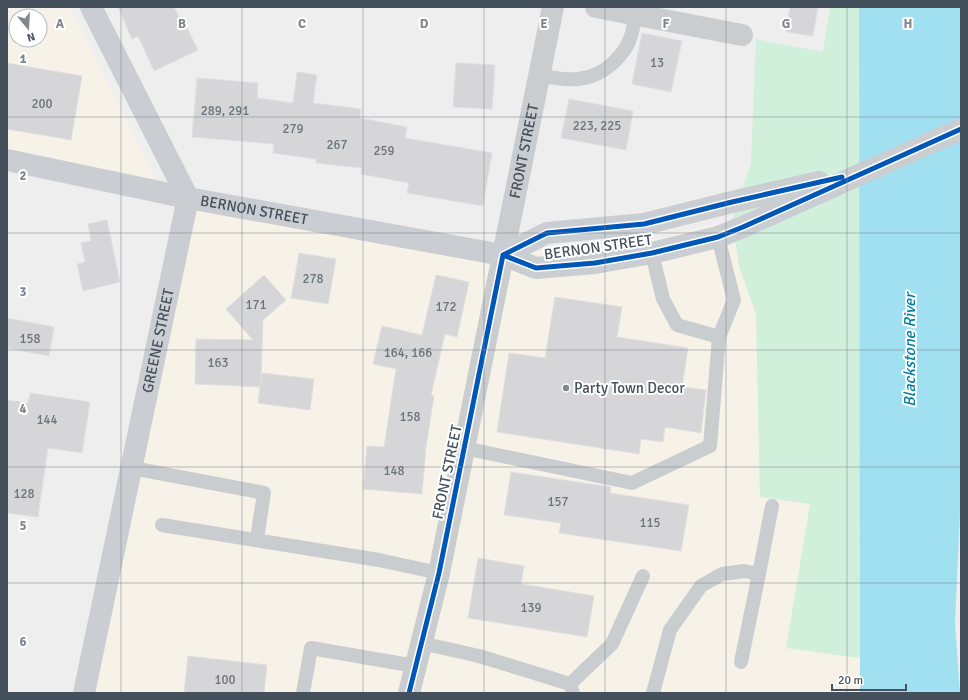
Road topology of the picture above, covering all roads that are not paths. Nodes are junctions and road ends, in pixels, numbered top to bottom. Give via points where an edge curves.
1 (91, 7) edge
2 (553, 7) edge
3 (596, 7) edge
4 (635, 15) junction
5 (742, 35) dead end
6 (538, 75) junction
7 (961, 129) edge
8 (7, 160) edge
9 (862, 173) junction
10 (188, 198) junction
11 (718, 236) junction
12 (652, 253) junction
13 (502, 255) junction
14 (719, 337) junction
15 (464, 448) junction
16 (132, 468) junction
17 (772, 506) dead end
18 (162, 525) dead end
19 (257, 539) junction
20 (438, 572) junction
21 (759, 574) junction
22 (643, 576) dead end
23 (421, 643) junction
24 (741, 662) dead end
25 (415, 666) junction
26 (572, 688) edge
27 (84, 693) edge
28 (303, 693) edge
29 (409, 693) edge
30 (653, 693) edge

1 - 10 main road
2 - 6 street, FRONT STREET
3 - 4 street
4 - 5 street
4 - 6 lane via 627,46 599,73 576,80
6 - 13 street, FRONT STREET
7 - 9 main road, BERNON STREET
8 - 10 main road, BERNON STREET
9 - 11 main road, BERNON STREET
9 - 13 main road, BERNON STREET via 644,224 548,234
10 - 13 main road, BERNON STREET
10 - 16 main road, GREENE STREET
11 - 12 main road, BERNON STREET
11 - 14 lane via 734,300
12 - 13 main road, BERNON STREET via 595,263 536,268
12 - 14 lane via 663,299 677,325
13 - 15 street, FRONT STREET
14 - 15 lane via 710,446 632,483
15 - 20 street, FRONT STREET
16 - 19 lane via 264,493
16 - 27 main road, GREENE STREET
17 - 21 lane
18 - 19 lane
19 - 20 lane
20 - 23 street, FRONT STREET
21 - 24 lane
21 - 30 lane via 744,571 722,574 701,586 670,630
22 - 26 lane via 612,644
23 - 25 street, FRONT STREET
23 - 26 lane via 479,656
25 - 28 lane via 311,648
25 - 29 street, FRONT STREET

